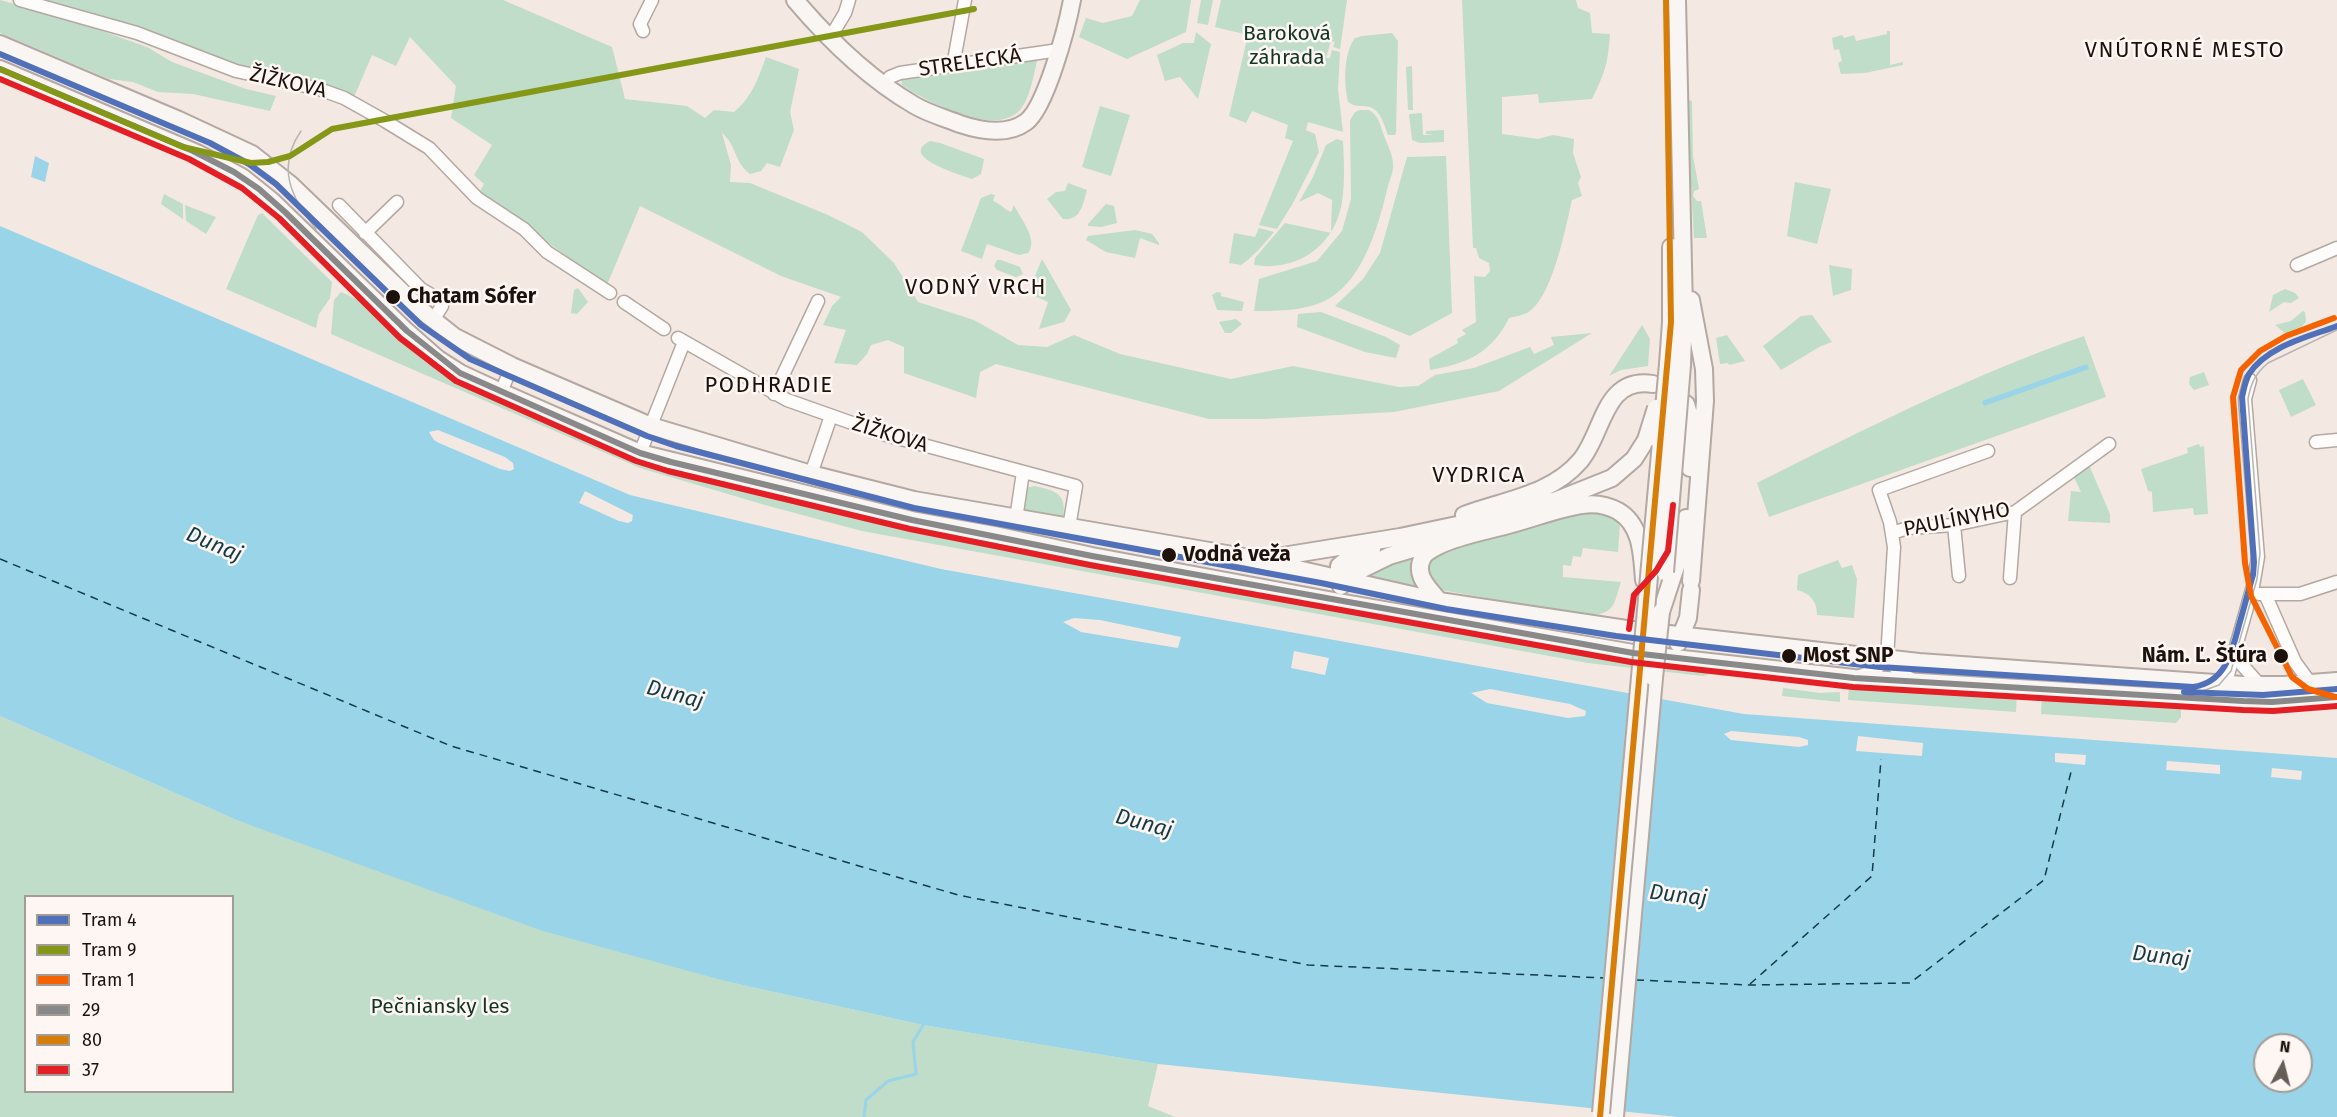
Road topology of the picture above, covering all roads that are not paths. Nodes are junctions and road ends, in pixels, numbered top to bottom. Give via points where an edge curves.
1 (20, 0) edge
2 (652, 0) edge
3 (795, 0) edge
4 (849, 0) edge
5 (965, 0) edge
6 (1666, 0) edge
7 (1677, 0) edge
8 (1073, 4) edge
9 (643, 31) dead end
10 (830, 38) junction
11 (0, 44) edge
12 (1059, 50) junction
13 (953, 66) junction
14 (0, 69) edge
15 (885, 84) junction
16 (398, 201) dead end
17 (339, 206) dead end
18 (366, 233) junction
19 (2337, 248) edge
20 (2297, 265) dead end
21 (1683, 279) junction
22 (610, 293) dead end
23 (818, 301) dead end
24 (624, 302) dead end
25 (433, 320) junction
26 (664, 329) dead end
27 (1675, 364) junction
28 (512, 366) junction
29 (2250, 380) dead end
30 (1653, 384) dead end
31 (501, 392) junction
32 (774, 394) junction
33 (1686, 404) dead end
34 (831, 416) junction
35 (651, 426) junction
36 (2337, 440) edge
37 (2316, 442) dead end
38 (2109, 444) dead end
39 (1988, 451) dead end
40 (640, 453) junction
41 (1023, 472) junction
42 (811, 474) junction
43 (2015, 512) junction
44 (1016, 519) junction
45 (1954, 525) junction
46 (1069, 527) junction
47 (1424, 530) junction
48 (1892, 533) junction
49 (1400, 537) junction
50 (1464, 537) junction
51 (1244, 557) junction
52 (1959, 576) dead end
53 (2010, 578) dead end
54 (1342, 579) junction
55 (2337, 582) edge
56 (2250, 594) junction
57 (2265, 594) junction
58 (1306, 596) junction
59 (1439, 601) junction
60 (1647, 602) junction
61 (1350, 604) junction
62 (1661, 612) junction
63 (1688, 618) junction
64 (1627, 629) dead end
65 (1675, 635) junction
66 (1719, 640) junction
67 (2238, 641) junction
68 (1633, 653) dead end
69 (1887, 658) junction
70 (1854, 678) junction
71 (1919, 681) junction
72 (2337, 681) edge
73 (2227, 684) junction
74 (2311, 684) junction
75 (2261, 686) junction
76 (2337, 697) edge
77 (2209, 699) junction
78 (1608, 1114) edge

1 - 22 street, ŽIŽKOVA via 137,33 236,71 333,93 429,148 477,198 525,230 547,252
2 - 9 street via 640,24
3 - 10 main road
4 - 10 street
5 - 13 street
6 - 27 main road
7 - 21 main road
8 - 12 main road
10 - 15 main road
11 - 25 main road via 252,154 290,184
12 - 13 street, STRELECKÁ
12 - 15 main road via 1032,116 1020,125 1000,131 967,126 929,112
13 - 15 street, STRELECKÁ via 900,73
14 - 31 main road via 199,154 242,177 438,359
16 - 18 street
17 - 18 street
18 - 25 street via 421,289 440,300 442,306
19 - 20 street
21 - 27 main road
21 - 63 main road via 1690,296 1705,388
23 - 32 street
24 - 26 street
25 - 28 main road via 455,337
27 - 47 main road, bridge via 1649,433 1624,469 1594,487 1557,500
27 - 60 main road, bridge
27 - 62 main road, bridge
28 - 31 street
28 - 35 main road
29 - 56 street via 2245,399 2258,557
30 - 47 main road via 1634,384 1616,395 1583,457 1560,480
31 - 40 main road
32 - 34 street, ŽIŽKOVA
32 - 35 street, ŽIŽKOVA via 681,340
33 - 62 main road via 1692,424 1691,458 1681,551
34 - 41 street, ŽIŽKOVA
34 - 42 street
35 - 40 street
35 - 42 main road
36 - 37 street
38 - 43 street, PAULÍNYHO
39 - 48 street via 1879,490
40 - 58 main road via 912,520
41 - 44 street
41 - 46 street, ŽIŽKOVA via 1076,486
42 - 44 main road via 914,500
43 - 45 street, PAULÍNYHO
43 - 53 street
44 - 46 main road
45 - 48 street, PAULÍNYHO
45 - 52 street
46 - 51 main road
47 - 49 main road
48 - 69 street via 1894,561
49 - 51 main road via 1280,558
49 - 54 main road via 1345,560 1339,566
50 - 54 main road via 1418,546
50 - 59 main road via 1438,546 1422,560 1421,577
50 - 60 main road, bridge via 1575,506 1608,506 1621,513 1635,530 1641,546
51 - 54 main road
54 - 58 main road
54 - 59 main road
54 - 61 main road via 1342,592
55 - 57 street via 2300,594
56 - 57 street
56 - 67 street
57 - 74 street via 2295,662
58 - 61 main road
59 - 64 main road
60 - 78 main road, bridge
61 - 68 main road
62 - 78 main road, bridge
63 - 65 main road
63 - 66 main road via 1699,630
65 - 66 main road
65 - 70 main road via 1677,644 1665,655
66 - 69 main road
67 - 73 street
67 - 75 street via 2242,665
69 - 70 street via 1875,670
69 - 71 street via 1900,673
69 - 73 main road
70 - 71 main road
71 - 77 main road
72 - 74 main road
73 - 75 main road
73 - 77 street via 2222,693
74 - 75 main road
76 - 77 main road via 2272,702

